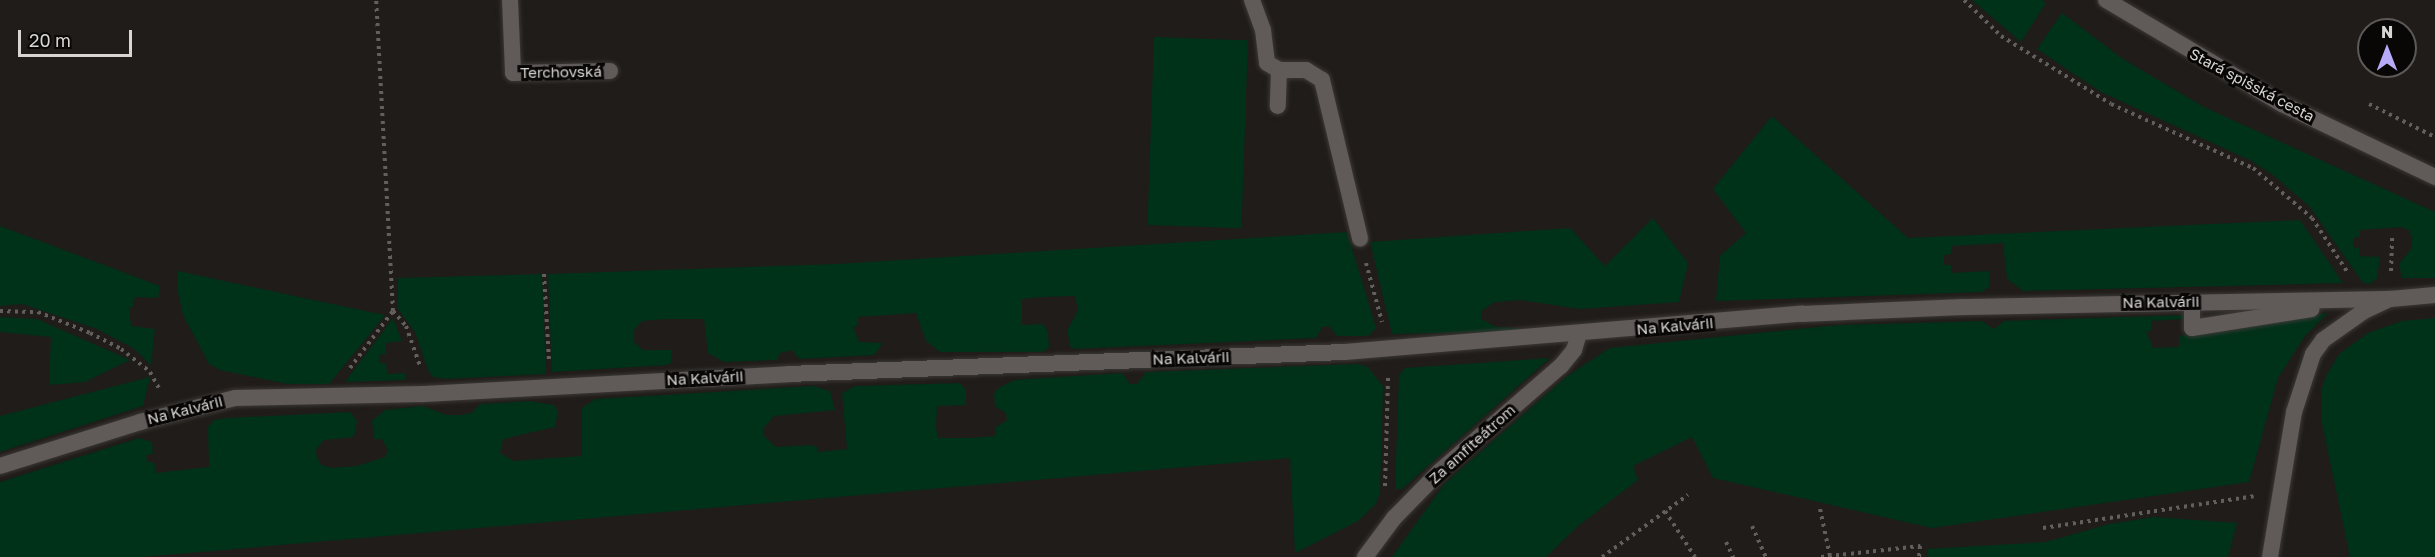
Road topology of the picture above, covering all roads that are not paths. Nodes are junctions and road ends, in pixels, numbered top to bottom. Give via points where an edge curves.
1 (510, 0) edge
2 (1251, 0) edge
3 (2106, 0) edge
4 (1279, 69) junction
5 (610, 71) dead end
6 (1278, 106) dead end
7 (2435, 177) edge
8 (1360, 238) road end
9 (2435, 295) edge
10 (2390, 299) junction
11 (2361, 301) junction
12 (2192, 302) junction
13 (1579, 334) junction
14 (0, 466) edge
15 (1365, 557) edge
16 (2270, 557) edge

1 - 5 street, Terchovská via 513,73
2 - 4 street via 1263,30 1267,63
3 - 7 street, Stará spišská cesta via 2283,104
4 - 6 street
4 - 8 street via 1306,69 1322,80
9 - 10 street, Na Kalvárii
10 - 11 street, Na Kalvárii
10 - 16 street via 2340,326 2313,354 2301,382
11 - 12 street, Na Kalvárii
11 - 12 street via 2192,328
12 - 13 street, Na Kalvárii via 1802,314
13 - 14 street, Na Kalvárii via 1389,349 423,394 235,398 201,403
13 - 15 street, Za amfiteátrom via 1574,350 1561,366 1440,471 1394,518

